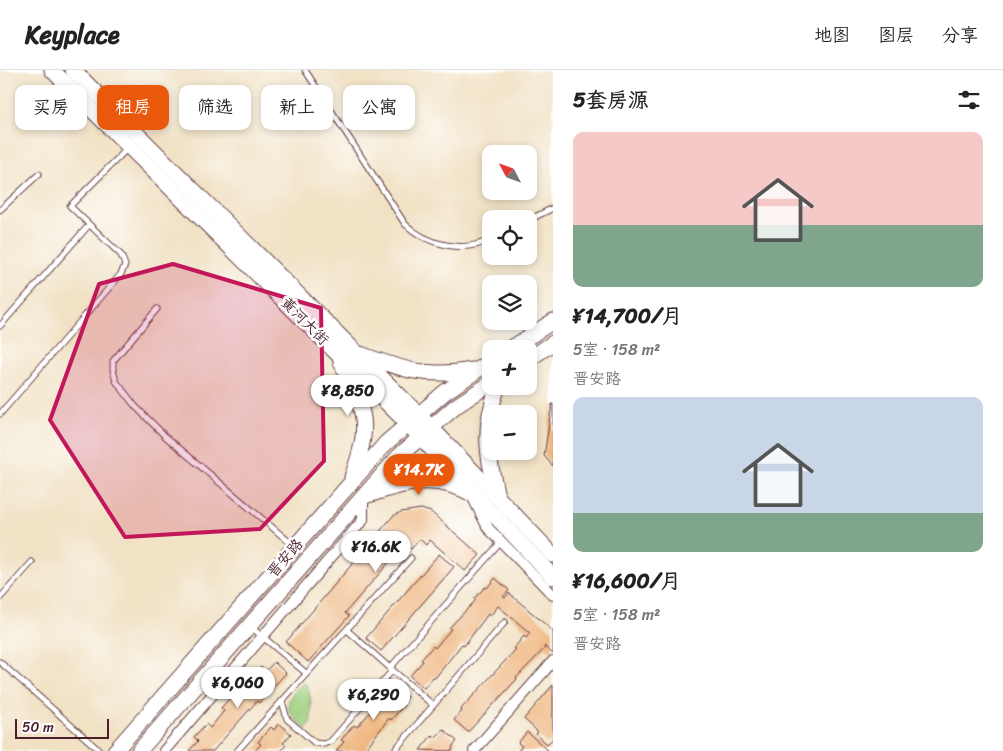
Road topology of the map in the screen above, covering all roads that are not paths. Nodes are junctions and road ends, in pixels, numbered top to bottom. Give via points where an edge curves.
1 (52, 70) edge
2 (73, 70) edge
3 (305, 70) edge
4 (130, 147) junction
5 (39, 174) dead end
6 (553, 208) edge
7 (0, 210) edge
8 (537, 216) edge
9 (89, 225) junction
10 (482, 244) edge
11 (157, 309) dead end
12 (553, 322) edge
13 (0, 326) edge
14 (524, 340) edge
15 (553, 343) edge
16 (336, 352) junction
17 (356, 352) junction
18 (537, 354) edge
19 (482, 365) edge
20 (482, 367) edge
21 (482, 390) edge
22 (495, 395) edge
23 (0, 414) edge
24 (412, 418) junction
25 (425, 431) junction
26 (349, 485) junction
27 (472, 492) junction
28 (363, 497) junction
29 (498, 497) junction
30 (501, 541) junction
31 (295, 547) junction
32 (553, 555) edge
33 (411, 558) dead end
34 (32, 562) dead end
35 (553, 577) edge
36 (553, 595) edge
37 (0, 598) edge
38 (505, 622) dead end
39 (249, 626) junction
40 (347, 630) junction
41 (262, 637) junction
42 (553, 661) edge
43 (0, 662) edge
44 (390, 668) junction
45 (306, 673) junction
46 (282, 700) junction
47 (433, 706) junction
48 (100, 751) edge
49 (115, 751) edge
50 (139, 751) edge
51 (164, 751) edge
52 (237, 751) edge
53 (394, 751) edge
54 (474, 751) edge

1 - 4 main road, 黄河大街
2 - 17 main road, 黄河大街
3 - 10 lane via 412,231 456,247
4 - 9 lane via 70,206
4 - 16 main road, 黄河大街
5 - 7 lane
6 - 8 lane
9 - 13 lane
9 - 23 lane via 121,255 125,265 122,274
11 - 31 lane via 113,361 116,381 125,395 165,436
12 - 14 main road
15 - 18 main road
16 - 24 main road, 黄河大街
16 - 26 main road via 356,392 366,430
17 - 19 main road via 398,368 426,374
17 - 24 main road, 黄河大街
20 - 24 main road, 晋安路
21 - 25 main road, 晋安路
22 - 29 main road via 488,418 486,447
24 - 25 main road, 黄河大街
24 - 26 main road, 晋安路
25 - 27 main road, 黄河大街
25 - 28 main road, 晋安路
25 - 29 main road, 黄河大街
26 - 31 main road, 晋安路
27 - 28 main road via 448,484 414,481
27 - 30 street via 488,528
27 - 35 main road, 黄河大街
28 - 39 main road, 晋安路
28 - 41 street via 363,520
29 - 32 main road, 黄河大街
30 - 36 street
30 - 44 lane
31 - 49 main road, 晋安路
33 - 40 lane
34 - 37 lane
38 - 47 lane
39 - 41 lane
39 - 50 main road, 晋安路
40 - 44 lane
40 - 45 lane
41 - 45 lane
41 - 51 street
42 - 54 street
43 - 48 lane
44 - 46 lane via 392,672 386,679 331,741 324,744 315,743 287,719
44 - 47 lane
45 - 46 lane
46 - 52 lane
47 - 53 lane

